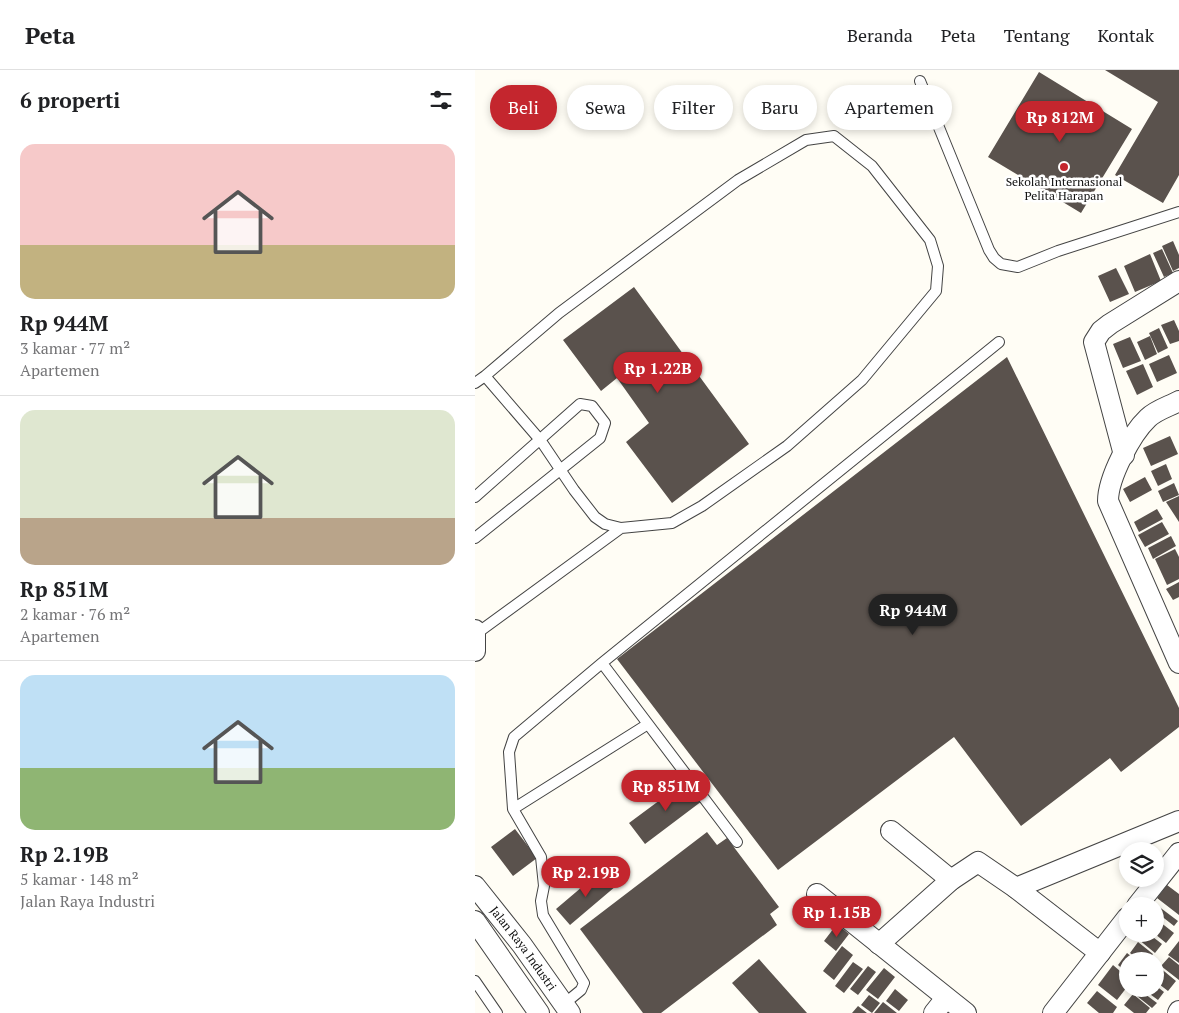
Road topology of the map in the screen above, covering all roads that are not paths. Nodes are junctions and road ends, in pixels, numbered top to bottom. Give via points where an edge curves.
1 (920, 81) dead end
2 (1179, 212) edge
3 (1179, 282) edge
4 (999, 342) dead end
5 (485, 376) junction
6 (475, 383) edge
7 (1179, 401) edge
8 (541, 441) junction
9 (1124, 455) junction
10 (561, 470) junction
11 (475, 497) edge
12 (621, 528) junction
13 (475, 538) edge
14 (475, 630) edge
15 (476, 634) edge
16 (475, 651) edge
17 (602, 663) junction
18 (1179, 663) edge
19 (648, 724) junction
20 (513, 809) junction
21 (1179, 821) edge
22 (891, 831) dead end
23 (737, 842) dead end
24 (1179, 853) edge
25 (951, 880) junction
26 (1016, 888) junction
27 (476, 889) edge
28 (817, 894) dead end
29 (1144, 897) edge
30 (475, 921) edge
31 (1119, 928) edge
32 (879, 944) junction
33 (1100, 953) junction
34 (475, 981) edge
35 (940, 1005) edge
36 (567, 1008) edge
37 (497, 1013) edge
38 (539, 1013) edge
39 (966, 1013) edge
40 (1053, 1013) edge

1 - 2 lane via 989,250 1001,264 1018,267
3 - 9 street via 1101,330 1095,342
4 - 17 lane
5 - 6 lane
5 - 8 lane
5 - 12 lane via 559,313 739,180 806,140 835,136 872,166 930,240 938,266 936,291 862,380 787,446 702,506 672,522
7 - 9 street via 1149,417
8 - 10 lane
8 - 10 lane via 580,404 592,406 605,423 600,438
8 - 11 lane
9 - 18 street via 1111,483 1108,501
10 - 12 lane via 595,517 605,524
10 - 13 lane
12 - 15 lane
14 - 15 street
15 - 16 street
17 - 19 lane
17 - 20 lane via 514,737 509,752
19 - 20 lane
19 - 23 lane
20 - 36 lane via 541,857 543,915 584,983
21 - 26 street
22 - 25 street
24 - 29 street
25 - 26 street via 978,862
25 - 32 street
26 - 33 street
27 - 36 street, Jalan Raya Industri via 522,945
28 - 32 street
30 - 38 street, Jalan Raya Industri
31 - 33 street
32 - 35 street
33 - 40 street
34 - 37 lane
35 - 39 street

